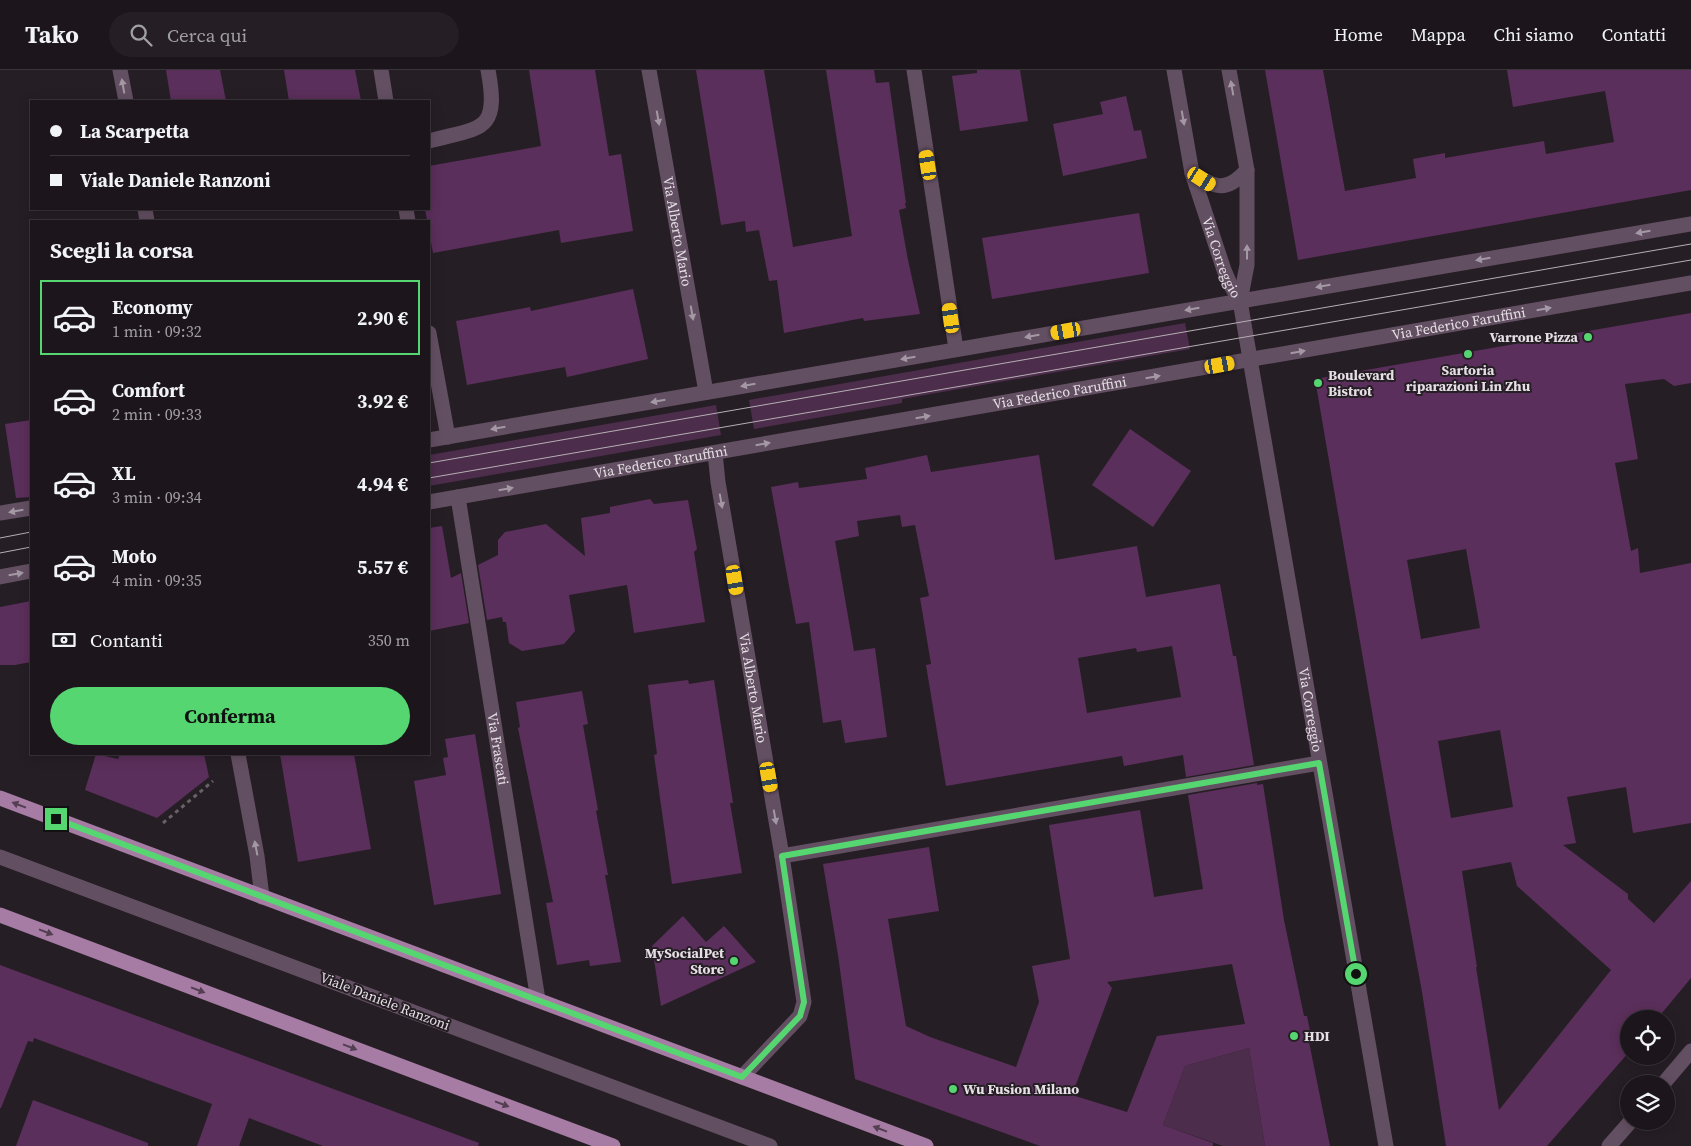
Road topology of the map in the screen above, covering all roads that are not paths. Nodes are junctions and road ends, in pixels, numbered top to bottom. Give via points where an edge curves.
1 (120, 70) edge
2 (381, 70) edge
3 (488, 70) edge
4 (649, 70) edge
5 (914, 70) edge
6 (1174, 70) edge
7 (1229, 70) edge
8 (126, 100) edge
9 (386, 100) edge
10 (430, 140) edge
11 (1246, 170) junction
12 (1192, 173) junction
13 (1691, 224) edge
14 (1691, 283) edge
15 (1240, 300) junction
16 (430, 338) edge
17 (956, 350) junction
18 (1250, 360) junction
19 (706, 392) junction
20 (448, 437) junction
21 (430, 440) edge
22 (715, 453) junction
23 (458, 497) junction
24 (430, 502) edge
25 (30, 508) edge
26 (0, 513) edge
27 (30, 571) edge
28 (0, 577) edge
29 (238, 755) edge
30 (1319, 763) junction
31 (0, 798) edge
32 (782, 856) junction
33 (0, 857) edge
34 (262, 896) junction
35 (0, 915) edge
36 (538, 1000) junction
37 (1691, 1051) edge
38 (1671, 1075) edge
39 (742, 1077) junction
40 (1622, 1130) edge
41 (613, 1146) edge
42 (770, 1146) edge
43 (926, 1146) edge
44 (1386, 1146) edge
45 (1609, 1146) edge

8 -> 1 street
2 - 9 street
3 - 10 street via 492,94 490,116 480,127
4 -> 19 street, Via Alberto Mario
5 - 17 street
6 -> 12 street, Via Correggio
11 -> 7 street, Via Correggio
11 - 12 street via 1231,184 1221,186 1211,186
15 -> 11 street, Via Correggio via 1247,265
12 - 15 street, Via Correggio via 1224,270
13 -> 15 street
18 -> 14 street, Via Federico Faruffini
15 -> 17 street
15 - 18 street, Via Correggio
16 - 20 street
17 -> 19 street
22 -> 18 street, Via Federico Faruffini
18 - 30 street, Via Correggio
19 -> 20 street
20 - 21 street
23 -> 22 street, Via Federico Faruffini
22 -> 32 street, Via Alberto Mario
23 - 24 street, Via Federico Faruffini
23 - 36 street, Via Frascati
25 -> 26 street
28 -> 27 street
34 -> 29 street
30 - 32 street
30 - 44 street, Via Correggio
34 -> 31 main road
32 - 39 street, Via Alberto Mario via 804,1002 800,1016
33 - 42 street, Viale Daniele Ranzoni
34 - 36 main road
35 -> 41 main road
36 - 39 main road
37 - 38 street
43 -> 39 main road
40 - 45 street

